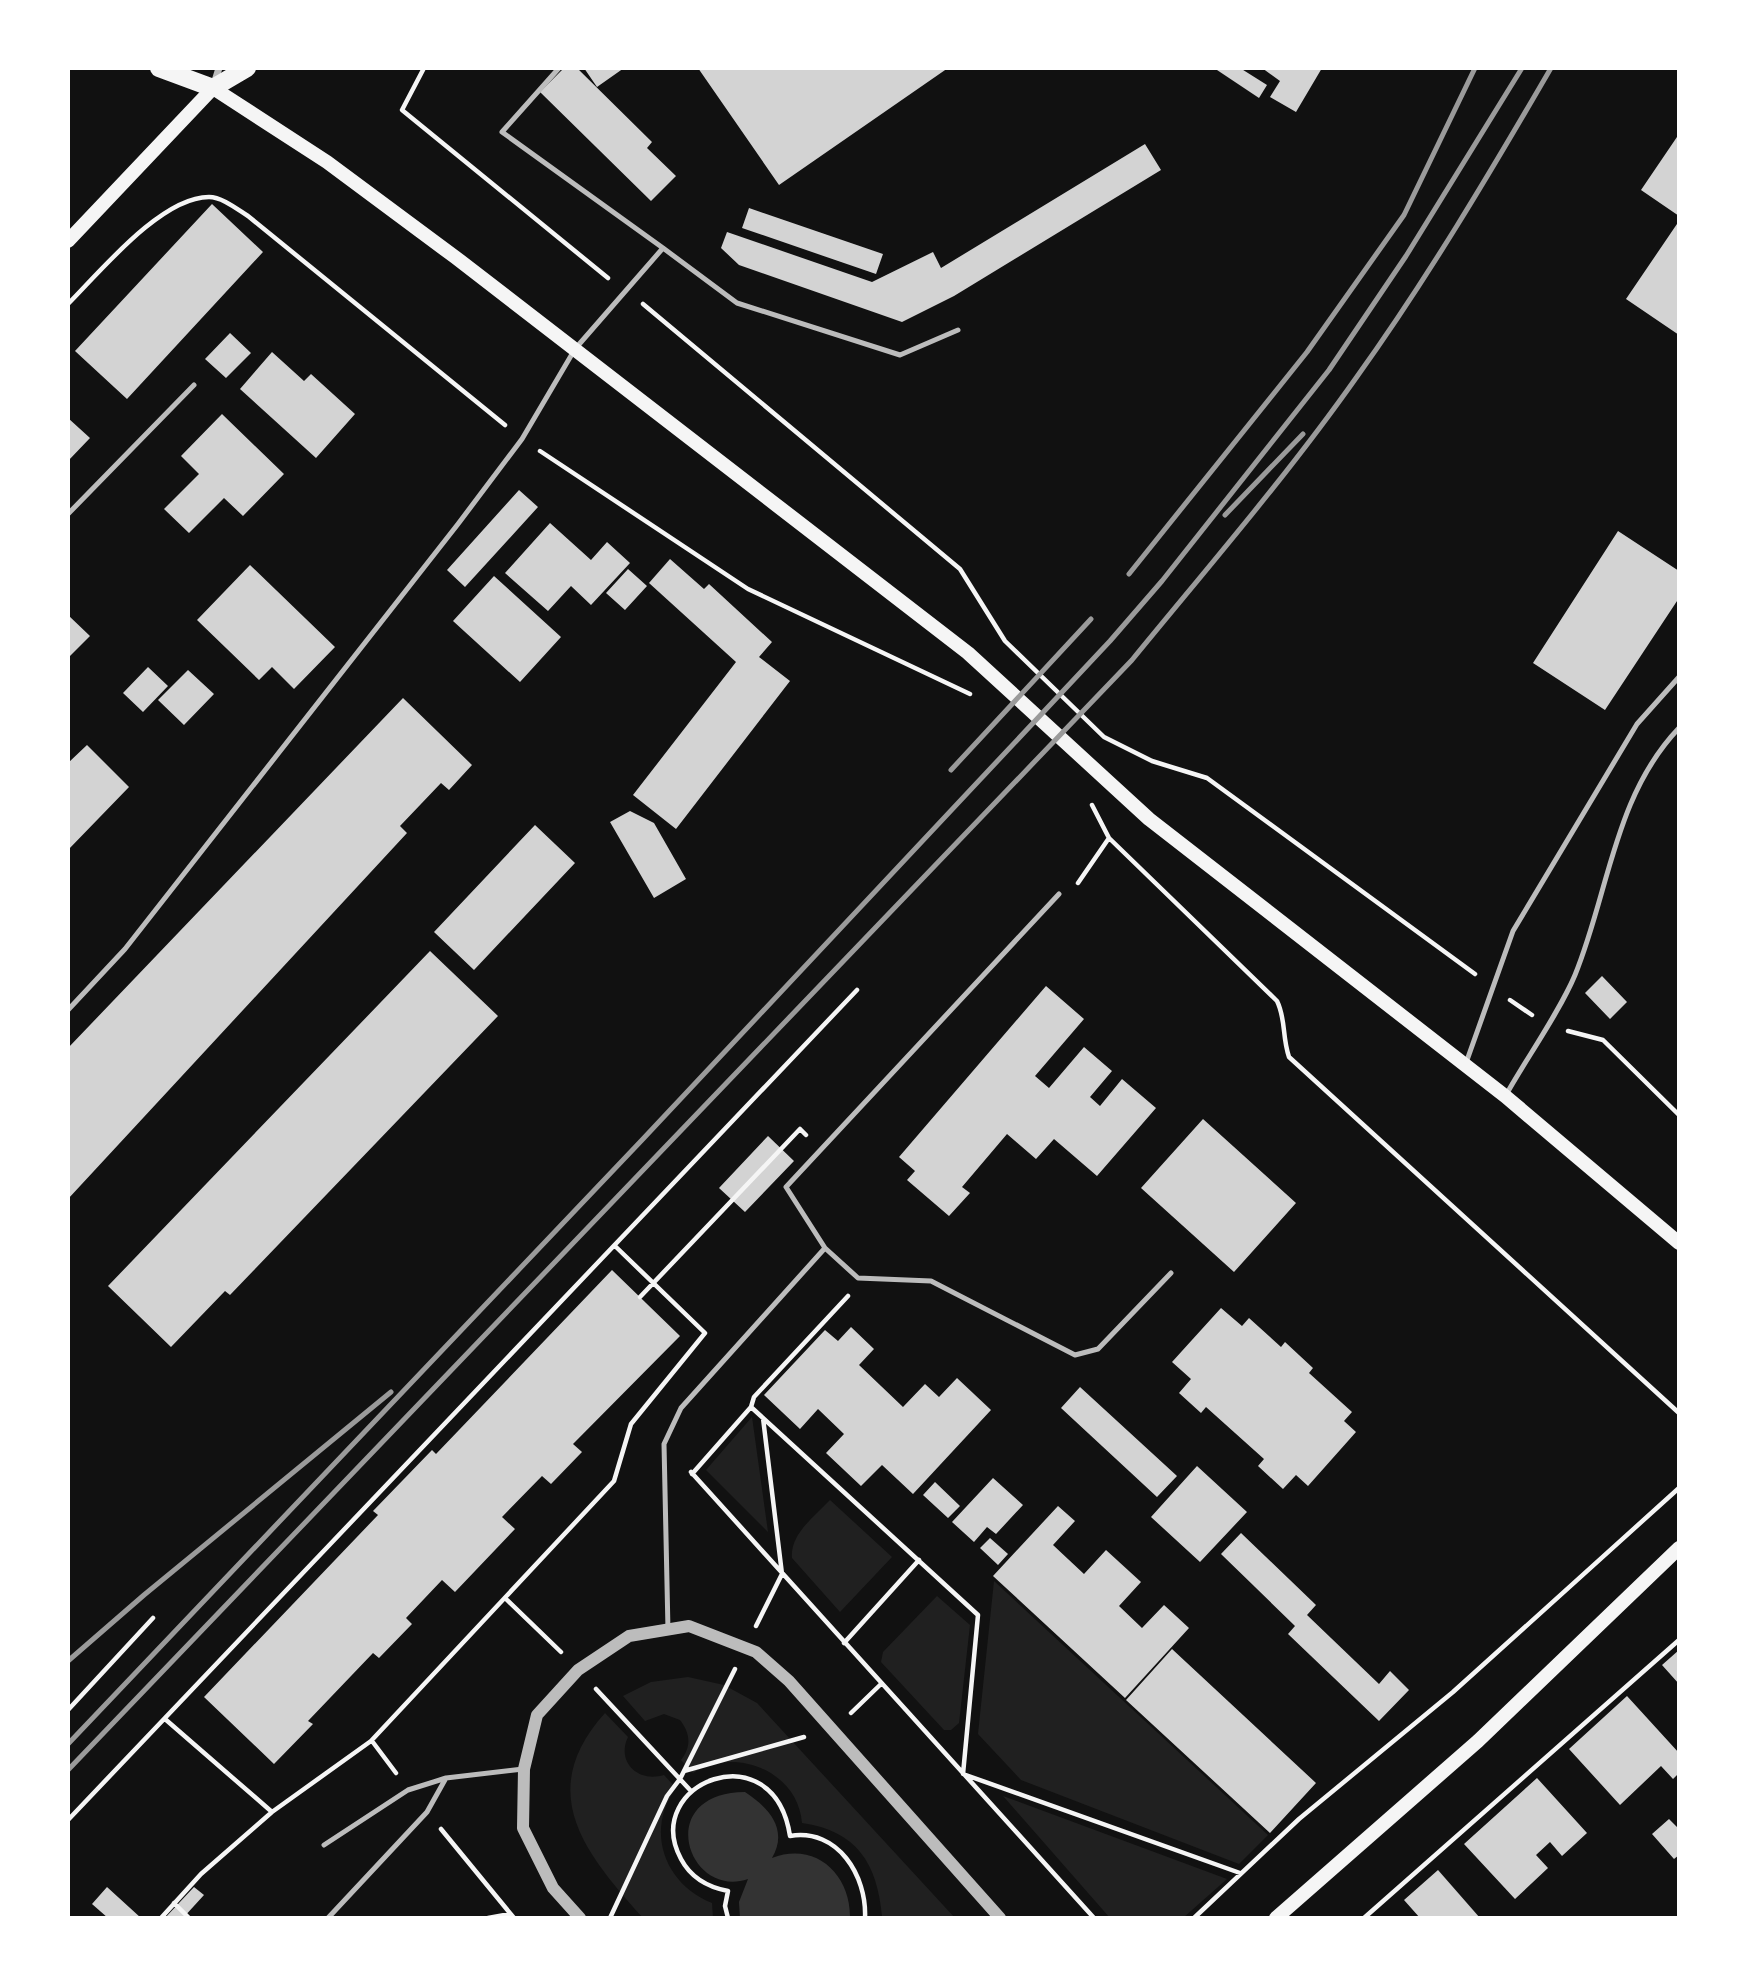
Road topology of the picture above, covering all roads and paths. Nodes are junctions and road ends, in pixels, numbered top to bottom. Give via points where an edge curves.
1 (159, 68) edge
2 (219, 68) edge
3 (232, 68) edge
4 (247, 68) edge
5 (424, 68) edge
6 (559, 68) edge
7 (213, 88) junction
8 (68, 241) edge
9 (663, 248) junction
10 (626, 290) junction
11 (958, 330) dead end
12 (575, 349) junction
13 (194, 385) dead end
14 (68, 514) edge
15 (1679, 677) edge
16 (1679, 728) edge
17 (1083, 796) dead end
18 (1109, 838) junction
19 (1077, 884) dead end
20 (1059, 894) dead end
21 (1493, 988) junction
22 (857, 990) dead end
23 (68, 1010) edge
24 (1545, 1026) junction
25 (1465, 1065) junction
26 (1505, 1096) junction
27 (1679, 1115) edge
28 (781, 1149) dead end
29 (1679, 1243) edge
30 (615, 1246) junction
31 (825, 1248) junction
32 (1171, 1273) dead end
33 (864, 1278) junction
34 (653, 1283) junction
35 (640, 1297) dead end
36 (751, 1407) junction
37 (1679, 1413) edge
38 (763, 1418) junction
39 (664, 1444) junction
40 (692, 1474) junction
41 (1679, 1488) edge
42 (1679, 1548) edge
43 (919, 1560) junction
44 (782, 1574) junction
45 (505, 1598) junction
46 (153, 1618) dead end
47 (668, 1630) junction
48 (1679, 1640) edge
49 (844, 1643) junction
50 (745, 1648) junction
51 (578, 1670) junction
52 (881, 1684) junction
53 (68, 1710) edge
54 (165, 1719) junction
55 (833, 1729) junction
56 (524, 1769) junction
57 (684, 1771) junction
58 (963, 1774) junction
59 (446, 1778) junction
60 (680, 1779) junction
61 (691, 1791) junction
62 (272, 1812) junction
63 (68, 1820) edge
64 (324, 1845) dead end
65 (1240, 1873) junction
66 (175, 1904) junction
67 (510, 1914) dead end
68 (188, 1916) edge
69 (161, 1918) edge
70 (328, 1918) edge
71 (488, 1918) edge
72 (580, 1918) edge
73 (610, 1918) edge
74 (728, 1918) edge
75 (865, 1918) edge
76 (1000, 1918) edge
77 (1094, 1918) edge
78 (1194, 1918) edge
79 (1276, 1918) edge
80 (1364, 1918) edge

1 - 7 main road
2 - 7 street
3 - 7 main road
4 - 7 main road
5 - 10 path via 402,110
6 - 9 lane via 502,132
7 - 8 main road
7 - 12 main road via 327,162
9 - 10 lane
9 - 11 lane via 737,303 900,355
10 - 12 lane
10 - 21 path via 960,569 1005,641 1104,737 1152,761 1207,778
12 - 23 lane via 522,439 458,524 125,949
12 - 25 main road via 968,653 1149,819
13 - 14 lane
15 - 21 lane via 1637,724 1513,931
16 - 24 lane via 1661,747 1625,813 1574,976
17 - 18 path
18 - 19 path
18 - 37 path via 1277,1001 1285,1016 1283,1038 1289,1057
20 - 31 lane via 786,1187
21 - 24 path
21 - 25 lane
22 - 30 path
24 - 26 lane
24 - 27 path via 1603,1040
25 - 26 main road
26 - 29 main road
28 - 34 path
30 - 34 path
30 - 54 path
31 - 33 lane via 858,1278
31 - 39 lane via 681,1408
32 - 33 lane via 1098,1349 1075,1355 931,1281
33 - 36 path via 754,1397
34 - 35 path
34 - 45 path via 705,1333 631,1424 614,1481
36 - 38 path
36 - 40 path
38 - 43 path
38 - 44 path
39 - 40 path
39 - 47 lane
40 - 44 path
41 - 65 path via 1453,1692
42 - 79 main road via 1478,1741
43 - 49 path
43 - 58 path via 978,1615
44 - 49 path
44 - 50 path
45 - 51 path
45 - 62 path via 371,1741
46 - 53 path
47 - 50 street via 689,1626
47 - 51 street via 629,1636
48 - 80 path
49 - 52 path
50 - 55 street via 789,1681
50 - 57 path
51 - 56 street via 537,1715
51 - 60 path
52 - 55 path
52 - 58 path
54 - 62 path
54 - 63 path
55 - 57 path
55 - 76 street
56 - 59 lane
56 - 72 street via 523,1828 553,1888
57 - 60 path
58 - 65 path
58 - 77 path
59 - 64 lane via 408,1790
59 - 70 lane via 428,1812
60 - 61 path
60 - 73 path via 667,1796
61 - 74 path via 678,1808 676,1850 686,1869 704,1884 728,1891
61 - 75 path via 722,1776 756,1780 775,1794 786,1814 790,1836 822,1840 845,1856 859,1875 866,1897
62 - 66 path via 201,1874
65 - 78 path
66 - 68 path
66 - 69 path
67 - 71 path

